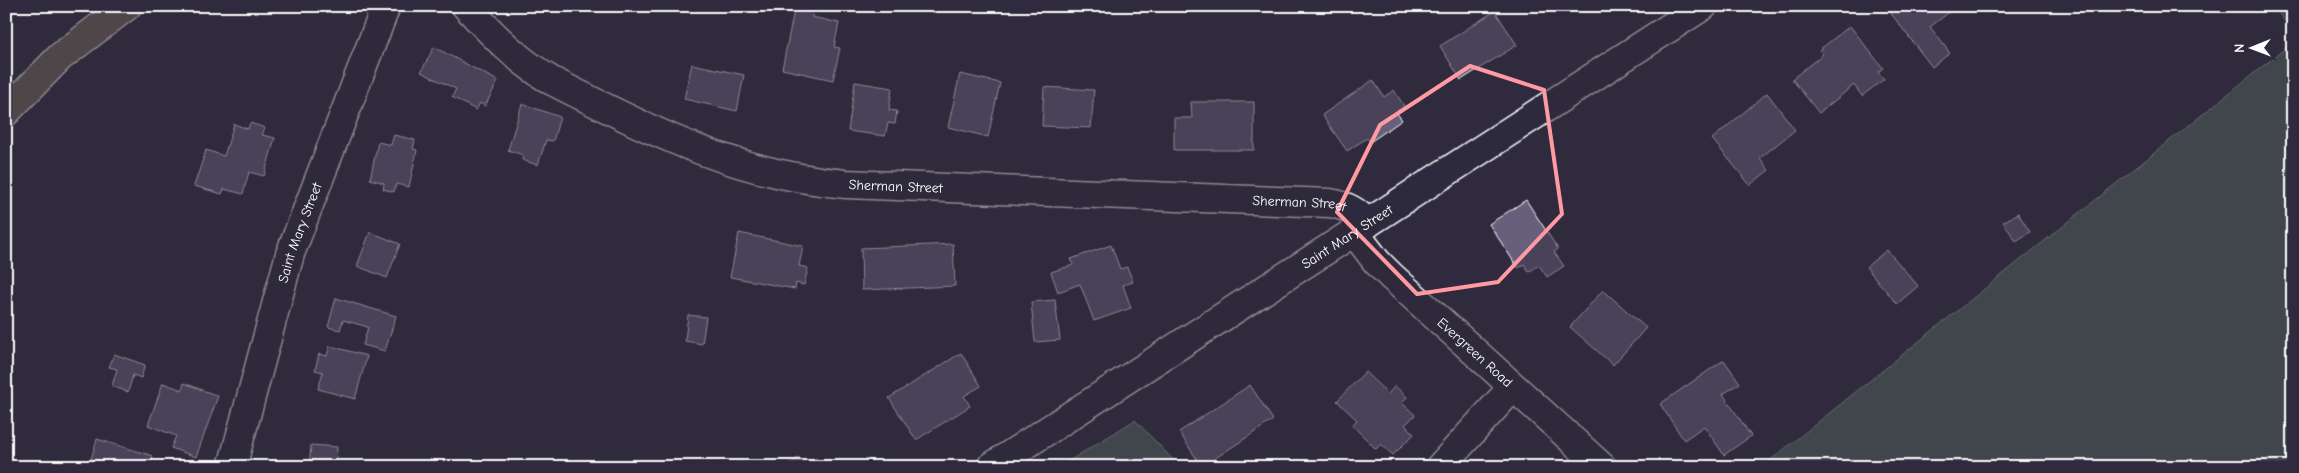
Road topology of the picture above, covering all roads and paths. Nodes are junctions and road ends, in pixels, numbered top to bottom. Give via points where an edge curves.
1 (127, 6) edge
2 (386, 6) edge
3 (466, 6) edge
4 (1703, 6) edge
5 (6, 112) edge
6 (1361, 228) junction
7 (1513, 386) junction
8 (232, 467) edge
9 (991, 467) edge
10 (1440, 467) edge
11 (1602, 467) edge

1 - 5 highway via 60,57
2 - 8 street, Saint Mary Street via 290,254
3 - 6 street, Sherman Street via 504,46 552,81 691,148 772,173 846,184 1330,203 1359,214
4 - 6 street, Saint Mary Street
6 - 7 street, Evergreen Road via 1377,262
6 - 9 street, Saint Mary Street
7 - 10 street
7 - 11 street, Evergreen Road

